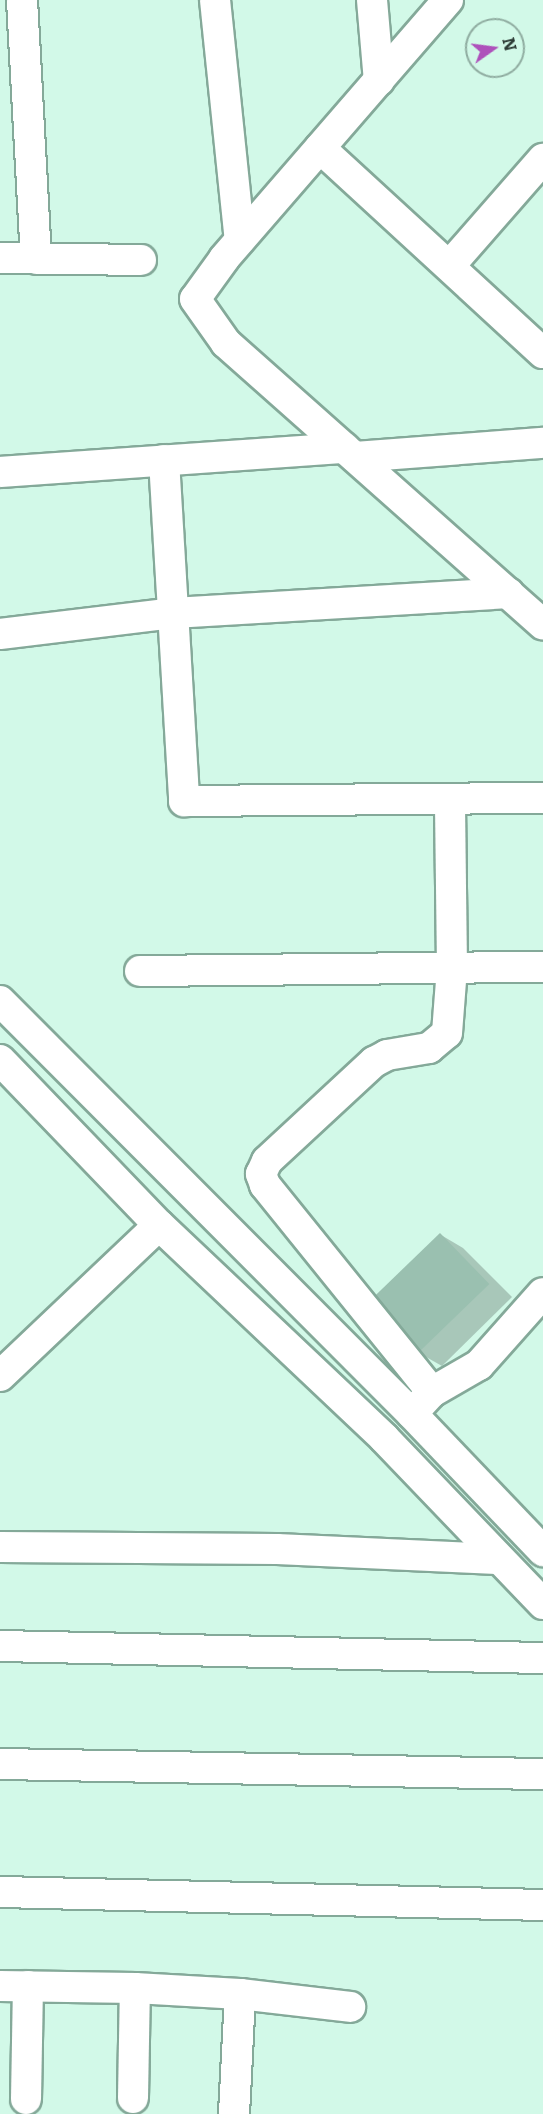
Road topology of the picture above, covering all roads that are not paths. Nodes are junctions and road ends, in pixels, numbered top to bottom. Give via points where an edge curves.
1 (22, 0) edge
2 (215, 0) edge
3 (372, 0) edge
4 (448, 0) edge
5 (379, 81) junction
6 (320, 148) junction
7 (543, 159) edge
8 (240, 240) junction
9 (0, 258) edge
10 (36, 259) junction
11 (141, 260) dead end
12 (451, 264) junction
13 (543, 353) edge
14 (543, 443) edge
15 (349, 453) junction
16 (164, 460) junction
17 (0, 472) edge
18 (508, 593) junction
19 (173, 613) junction
20 (543, 624) edge
21 (0, 634) edge
22 (543, 798) edge
23 (450, 800) junction
24 (543, 967) edge
25 (452, 968) junction
26 (140, 971) dead end
27 (0, 1001) edge
28 (27, 1030) junction
29 (0, 1053) edge
30 (0, 1060) edge
31 (159, 1225) junction
32 (543, 1293) edge
33 (0, 1376) edge
34 (432, 1392) junction
35 (412, 1414) junction
36 (384, 1438) junction
37 (0, 1547) edge
38 (543, 1551) edge
39 (499, 1559) junction
40 (543, 1604) edge
41 (0, 1646) edge
42 (543, 1658) edge
43 (0, 1764) edge
44 (543, 1774) edge
45 (0, 1892) edge
46 (543, 1905) edge
47 (14, 1986) edge
48 (135, 1988) junction
49 (240, 1994) junction
50 (350, 2007) dead end
51 (133, 2098) dead end
52 (26, 2099) dead end
53 (234, 2114) edge

1 - 10 street
2 - 8 street
3 - 5 street
4 - 5 street
5 - 6 street
6 - 8 street
6 - 12 street
7 - 12 street
8 - 15 street via 195,299 226,343
9 - 10 street
10 - 11 street
12 - 13 street
14 - 15 street
15 - 16 street
15 - 18 street
16 - 17 street
16 - 19 street
18 - 19 street
18 - 20 street
19 - 21 street
19 - 23 street via 184,801
22 - 23 street
23 - 25 street
24 - 25 street
25 - 26 street
25 - 34 street via 447,1033 440,1042 374,1062 267,1161 261,1174 265,1185
27 - 28 street
28 - 29 street
28 - 35 street
30 - 31 street
31 - 33 street
31 - 36 street
32 - 34 street via 479,1365
34 - 35 street
35 - 36 street
35 - 38 street
36 - 39 street
37 - 39 street via 277,1549
39 - 40 street
41 - 42 street
43 - 44 street
45 - 46 street
47 - 48 street
47 - 52 street
48 - 49 street
48 - 51 street
49 - 50 street
49 - 53 street

